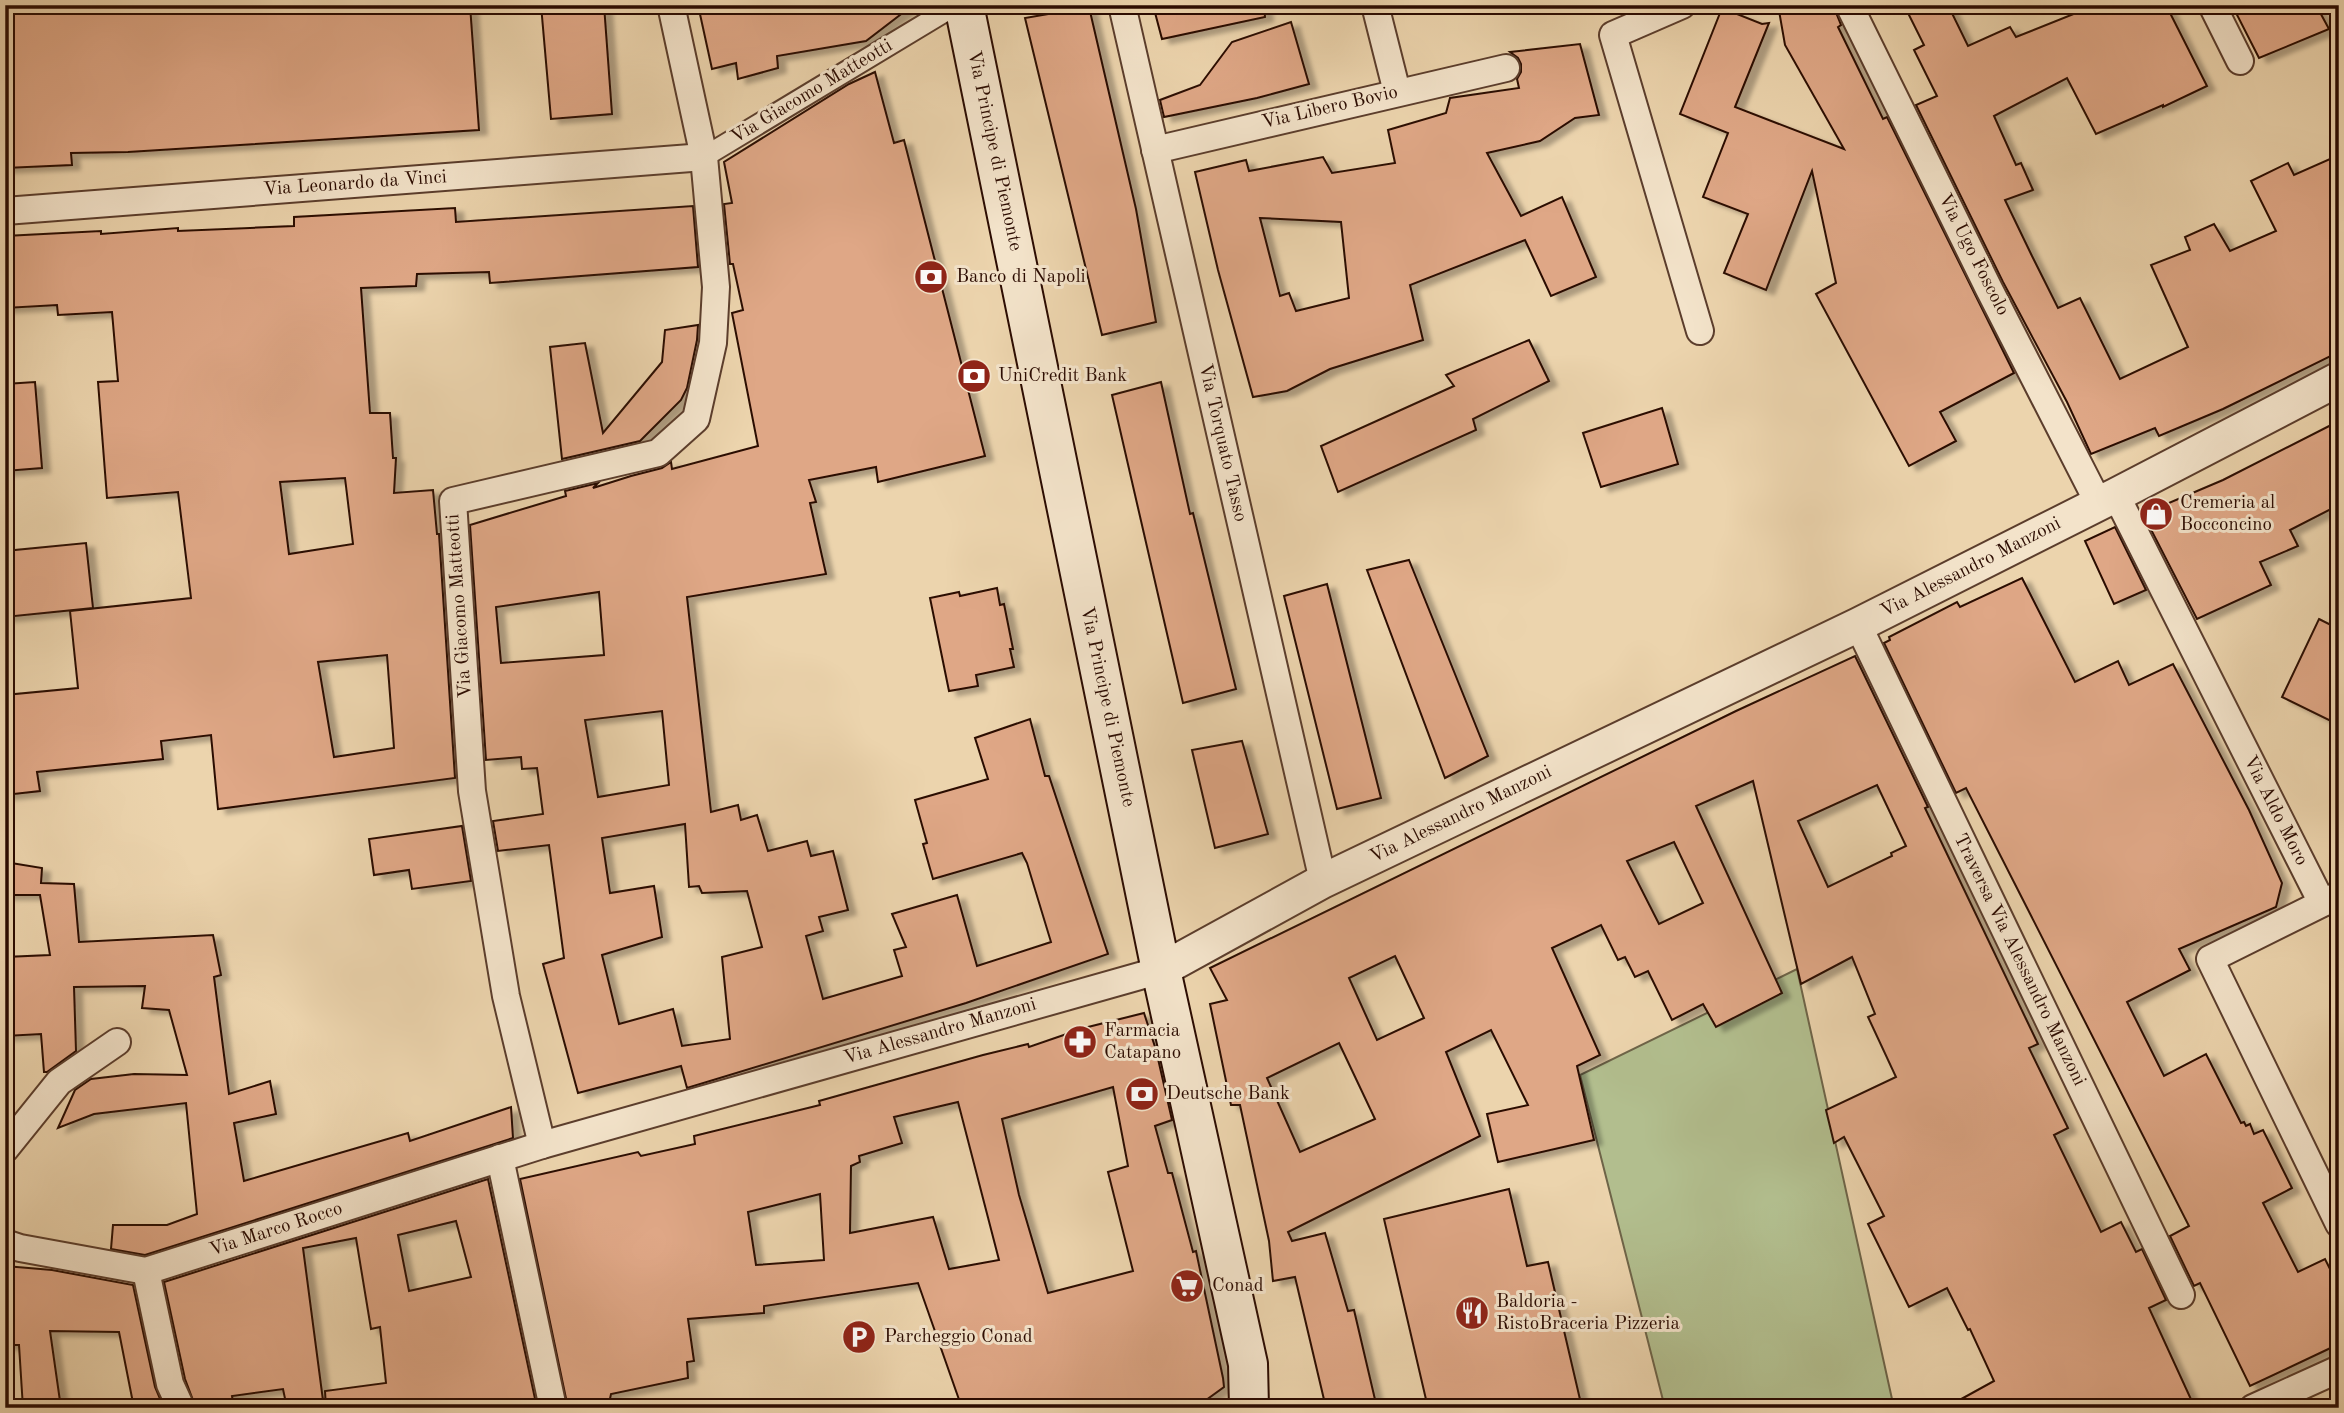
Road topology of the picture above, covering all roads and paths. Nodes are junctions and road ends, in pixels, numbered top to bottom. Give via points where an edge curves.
1 (671, 5) edge
2 (957, 5) edge
3 (964, 5) edge
4 (1122, 5) edge
5 (1375, 5) edge
6 (1682, 5) edge
7 (1849, 5) edge
8 (2212, 5) edge
9 (2240, 61) dead end
10 (1506, 68) dead end
11 (1397, 92) junction
12 (1155, 150) junction
13 (704, 158) junction
14 (5, 211) edge
15 (1700, 331) dead end
16 (2339, 379) edge
17 (2108, 499) junction
18 (1858, 625) junction
19 (1322, 881) junction
20 (2330, 899) edge
21 (1161, 970) junction
22 (117, 1042) dead end
23 (542, 1145) junction
24 (5, 1149) edge
25 (500, 1158) junction
26 (2339, 1224) edge
27 (5, 1243) edge
28 (146, 1271) junction
29 (2181, 1295) dead end
30 (2339, 1369) edge
31 (181, 1408) edge
32 (553, 1408) edge
33 (1249, 1408) edge
34 (2253, 1408) edge

1 - 13 street, Via Giacomo Matteotti
2 - 13 street, Via Giacomo Matteotti
3 - 21 main road, Via Principe di Piemonte
4 - 12 street, Via Torquato Tasso
5 - 11 street
6 - 15 street via 1613,35
7 - 17 street, Via Ugo Foscolo via 1989,289
8 - 9 street
10 - 11 street, Via Libero Bovio
11 - 12 street, Via Libero Bovio
12 - 19 street, Via Torquato Tasso
13 - 14 street, Via Leonardo da Vinci
13 - 23 street, Via Giacomo Matteotti via 716,287 713,343 696,419 658,453 453,501 472,791 506,996
16 - 17 street, Via Alessandro Manzoni
17 - 18 street, Via Alessandro Manzoni
17 - 20 street, Via Aldo Moro
18 - 19 street, Via Alessandro Manzoni
18 - 29 street, Traversa Via Alessandro Manzoni
19 - 21 street, Via Alessandro Manzoni
20 - 26 street, Via Aldo Moro via 2210,960
21 - 23 street, Via Alessandro Manzoni
21 - 33 main road, Via Principe di Piemonte via 1248,1364
22 - 24 street via 59,1082
23 - 25 street, Via Marco Rocco
25 - 28 street, Via Marco Rocco
25 - 32 street
27 - 28 street, Via Marco Rocco
28 - 31 street via 170,1384
30 - 34 street

